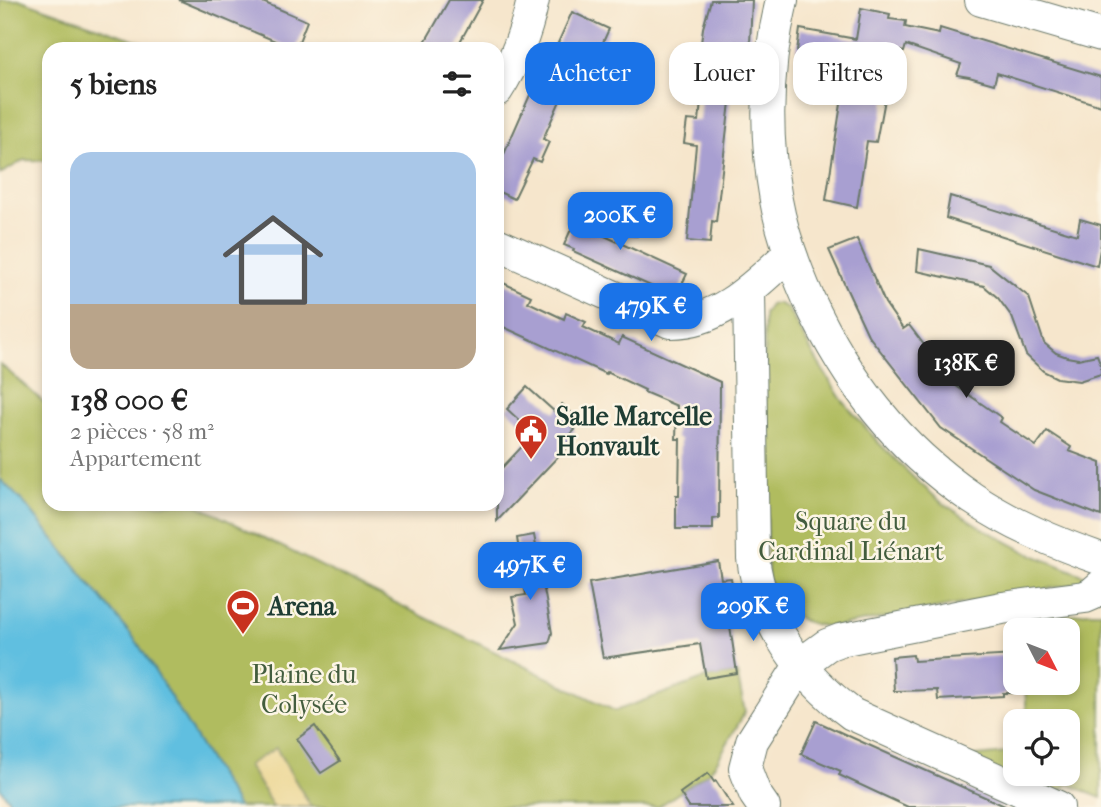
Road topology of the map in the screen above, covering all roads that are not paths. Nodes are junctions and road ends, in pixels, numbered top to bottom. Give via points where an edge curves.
1 (533, 0) edge
2 (782, 0) edge
3 (981, 0) edge
4 (1101, 35) edge
5 (504, 79) edge
6 (504, 247) edge
7 (790, 253) junction
8 (749, 290) junction
9 (1101, 559) edge
10 (1101, 586) edge
11 (800, 664) junction
12 (764, 807) edge
13 (1058, 807) edge

1 - 5 street via 522,44
2 - 7 street via 771,54 768,123 776,200
3 - 4 street
6 - 8 street via 670,322 712,314
7 - 8 street
7 - 9 street via 834,349 864,396 895,431 951,483 992,510 1056,543
8 - 11 street via 754,571 775,628
10 - 11 street via 1085,597 1002,608 840,640
11 - 12 street via 748,754 747,776
11 - 13 street via 852,714

